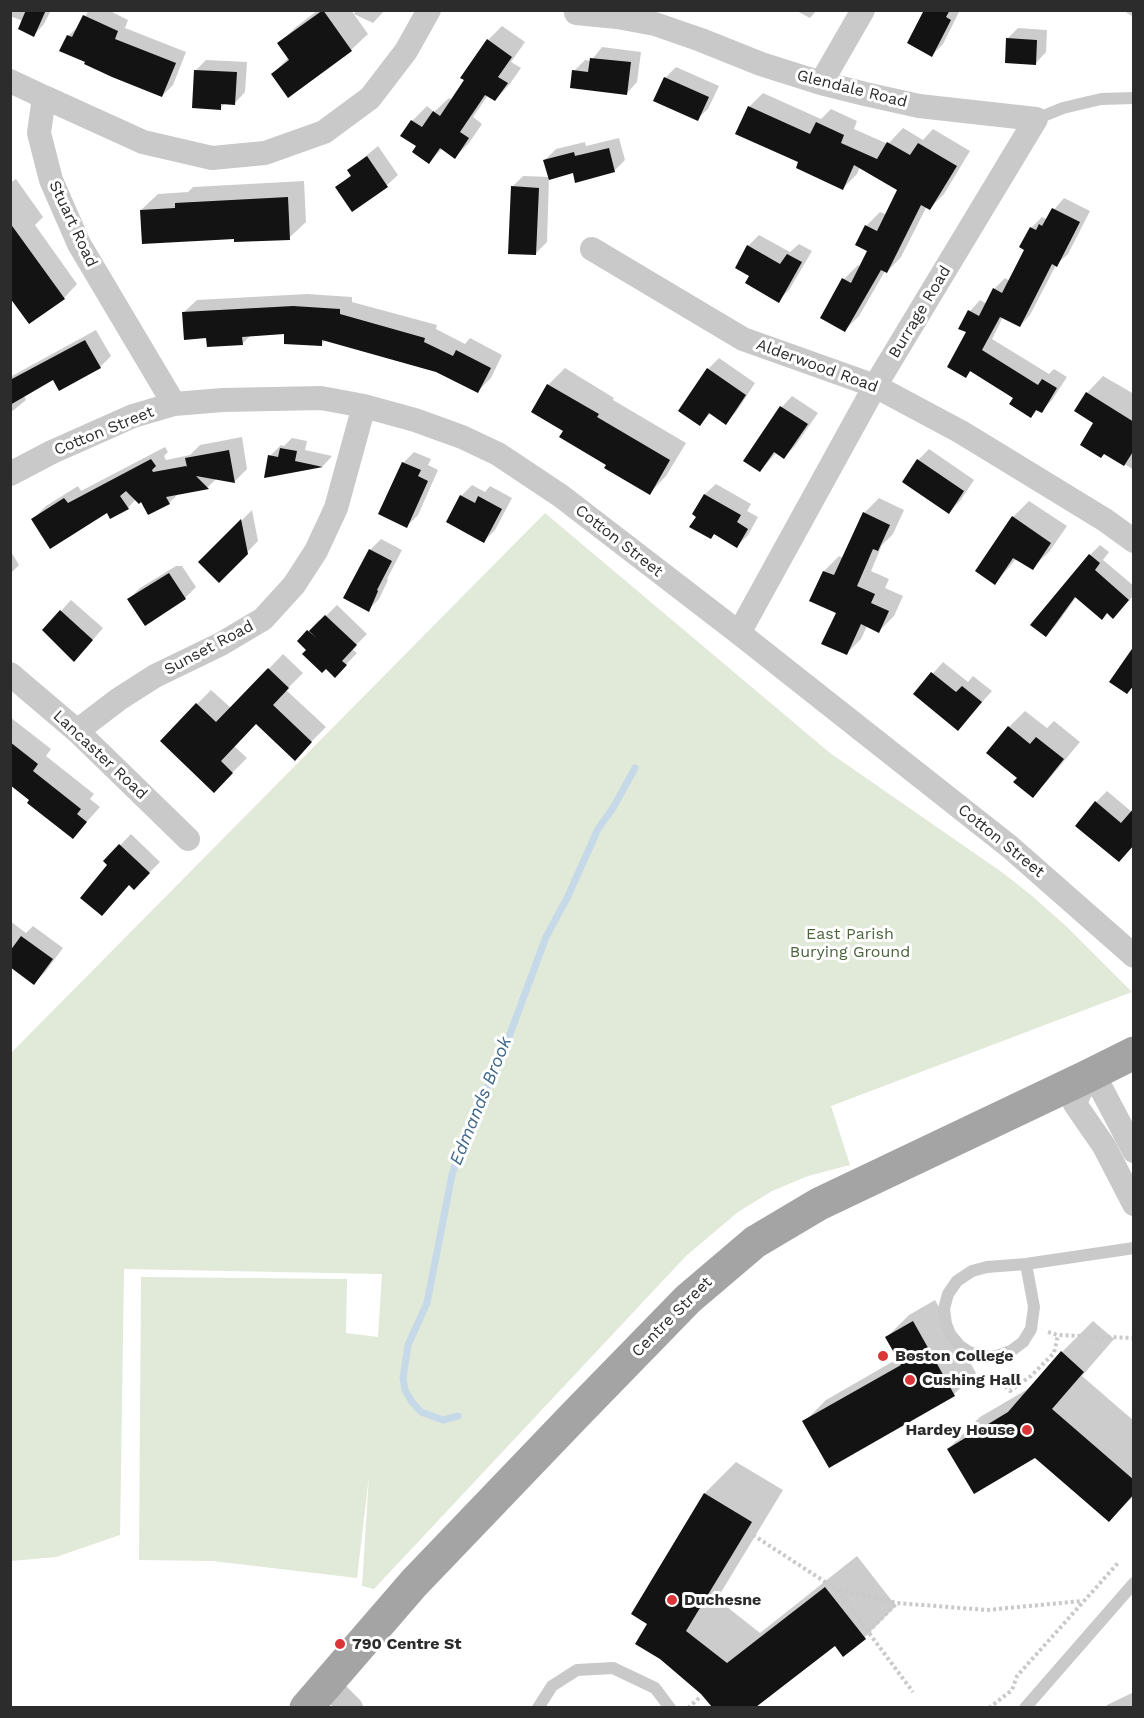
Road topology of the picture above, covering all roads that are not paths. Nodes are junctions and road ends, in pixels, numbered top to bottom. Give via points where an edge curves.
1 (429, 10) edge
2 (863, 10) edge
3 (576, 13) dead end
4 (10, 81) edge
5 (821, 83) junction
6 (44, 97) junction
7 (1134, 98) edge
8 (1036, 119) junction
9 (592, 249) dead end
10 (875, 386) junction
11 (174, 404) junction
12 (364, 406) junction
13 (10, 474) edge
14 (1134, 541) edge
15 (739, 633) junction
16 (10, 674) edge
17 (77, 731) junction
18 (188, 839) dead end
19 (1134, 956) edge
20 (1134, 1053) edge
21 (1086, 1077) junction
22 (1134, 1151) edge
23 (1134, 1204) edge
24 (1134, 1248) edge
25 (1026, 1264) junction
26 (1134, 1583) edge
27 (313, 1701) edge
28 (351, 1707) edge
29 (538, 1707) edge
30 (670, 1707) edge
31 (1025, 1707) edge

1 - 6 street via 406,51 370,98 324,132 265,153 212,158 143,142
2 - 5 street
3 - 5 street, Glendale Road via 655,24
4 - 6 street
5 - 8 street, Glendale Road via 919,106
6 - 11 street, Stuart Road via 39,133 51,180 79,244
7 - 8 lane, Glendale Road via 1101,99
8 - 10 street, Burrage Road
9 - 10 street, Alderwood Road via 743,339
10 - 14 street, Alderwood Road via 961,432
10 - 15 street, Burrage Road
11 - 12 street, Cotton Street via 321,398
11 - 13 street, Cotton Street via 133,416
12 - 15 street, Cotton Street via 415,420 498,454 561,496
12 - 17 street, Sunset Road via 336,508 316,551 294,585 263,619 155,676
15 - 19 street, Cotton Street via 1010,847
16 - 17 street, Lancaster Road
17 - 18 street, Lancaster Road
20 - 21 main road, Centre Street
21 - 22 street via 1102,1090
21 - 23 street via 1075,1104 1104,1146
21 - 27 main road, Centre Street via 819,1204 755,1242 672,1315 414,1583
24 - 25 lane
25 - 25 lane via 979,1269 957,1281 944,1308 950,1334 960,1346 969,1352 996,1356 1023,1342 1031,1329 1034,1307
26 - 31 lane
27 - 28 street
29 - 30 lane via 552,1686 577,1670 613,1668 655,1688

